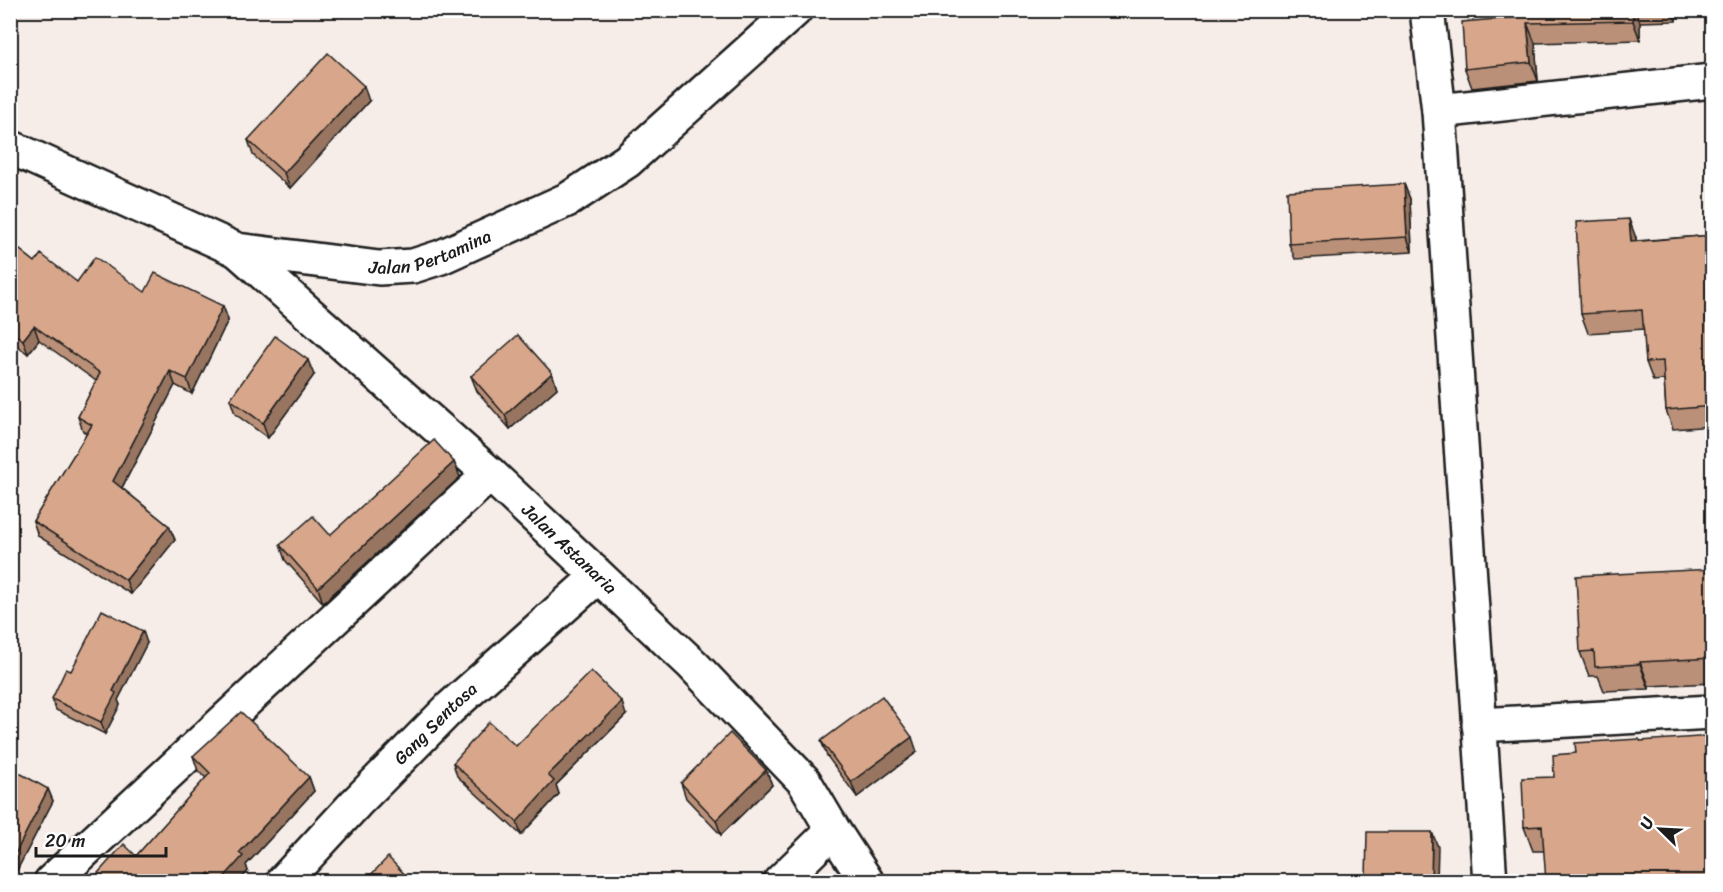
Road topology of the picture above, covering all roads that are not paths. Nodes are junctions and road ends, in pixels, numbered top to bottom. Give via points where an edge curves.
1 (795, 10) edge
2 (1427, 10) edge
3 (1713, 81) edge
4 (1439, 111) junction
5 (10, 147) edge
6 (237, 249) junction
7 (490, 474) junction
8 (598, 576) junction
9 (1713, 712) edge
10 (1479, 725) junction
11 (833, 830) junction
12 (51, 882) edge
13 (283, 882) edge
14 (780, 882) edge
15 (867, 882) edge
16 (1490, 882) edge

1 - 6 street, Jalan Pertamina via 627,161 569,199 441,257 413,266 379,268
2 - 4 street
3 - 4 street
4 - 10 street
5 - 6 street, Jalan Pertamina
6 - 7 street, Jalan Astanaria
7 - 8 street, Jalan Astanaria
7 - 12 street
8 - 11 street, Jalan Astanaria via 693,665 804,781
8 - 13 street, Gang Sentosa via 450,708
9 - 10 street
10 - 16 street
11 - 14 street
11 - 15 street, Jalan Astanaria

